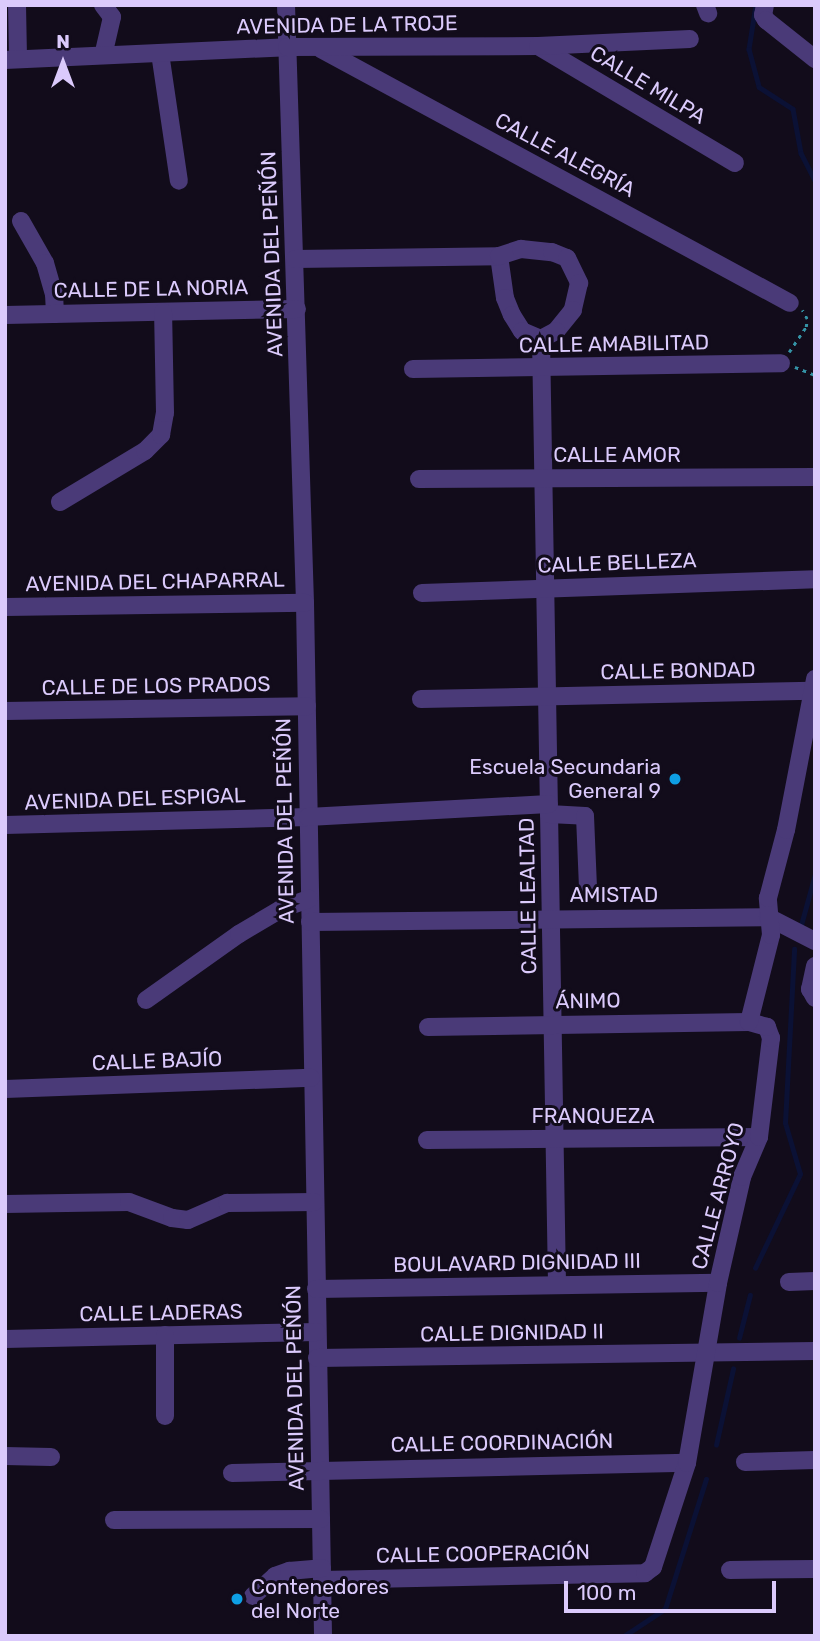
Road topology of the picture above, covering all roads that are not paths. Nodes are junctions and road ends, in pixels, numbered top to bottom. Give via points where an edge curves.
1 (17, 5) edge
2 (103, 5) edge
3 (286, 5) edge
4 (764, 10) edge
5 (690, 39) dead end
6 (538, 46) junction
7 (287, 47) junction
8 (318, 47) junction
9 (160, 53) junction
10 (103, 55) junction
11 (815, 59) edge
12 (12, 60) edge
13 (735, 163) dead end
14 (179, 181) dead end
15 (21, 221) dead end
16 (499, 256) junction
17 (295, 259) junction
18 (790, 303) road end
19 (297, 309) junction
20 (163, 312) junction
21 (55, 314) junction
22 (5, 315) edge
23 (541, 339) junction
24 (781, 363) road end
25 (542, 368) junction
26 (412, 369) dead end
27 (815, 477) edge
28 (544, 478) junction
29 (419, 479) dead end
30 (60, 502) dead end
31 (815, 579) edge
32 (543, 588) junction
33 (422, 593) dead end
34 (305, 603) junction
35 (5, 607) edge
36 (813, 685) edge
37 (546, 698) junction
38 (421, 699) dead end
39 (307, 706) junction
40 (5, 711) edge
41 (812, 717) edge
42 (549, 809) junction
43 (308, 817) junction
44 (5, 825) edge
45 (588, 889) dead end
46 (309, 899) junction
47 (768, 917) junction
48 (551, 918) junction
49 (310, 922) junction
50 (803, 935) edge
51 (815, 966) edge
52 (815, 998) edge
53 (146, 1000) dead end
54 (749, 1022) junction
55 (553, 1025) junction
56 (428, 1027) dead end
57 (311, 1078) junction
58 (5, 1089) edge
59 (759, 1138) junction
60 (427, 1140) dead end
61 (556, 1140) junction
62 (314, 1202) junction
63 (5, 1205) edge
64 (815, 1281) edge
65 (789, 1282) dead end
66 (718, 1283) junction
67 (557, 1284) junction
68 (316, 1289) junction
69 (317, 1332) junction
70 (165, 1335) junction
71 (5, 1339) edge
72 (815, 1351) edge
73 (708, 1353) junction
74 (317, 1359) junction
75 (165, 1416) dead end
76 (5, 1456) edge
77 (51, 1457) dead end
78 (815, 1460) edge
79 (746, 1462) dead end
80 (687, 1463) junction
81 (319, 1469) junction
82 (232, 1474) dead end
83 (320, 1519) junction
84 (114, 1520) dead end
85 (815, 1569) edge
86 (730, 1570) dead end
87 (645, 1573) joint
88 (322, 1574) junction
89 (253, 1596) dead end
90 (323, 1636) edge

1 - 12 street
2 - 10 street via 112,17
3 - 7 street, AVENIDA DEL PEÑÓN
4 - 11 street
5 - 6 street, AVENIDA DE LA TROJE
6 - 8 street, AVENIDA DE LA TROJE
6 - 13 street, CALLE MILPA
7 - 8 street, AVENIDA DE LA TROJE
7 - 9 street, AVENIDA DE LA TROJE
7 - 17 street, AVENIDA DEL PEÑÓN
8 - 18 street, CALLE ALEGRÍA
9 - 10 street, AVENIDA DE LA TROJE
9 - 14 street
10 - 12 street, AVENIDA DE LA TROJE
15 - 21 street via 45,263
16 - 17 street
16 - 23 street via 512,314 522,331
16 - 23 street via 522,249 552,252 567,258 574,269 579,283 573,310 556,331
17 - 19 street, AVENIDA DEL PEÑÓN
19 - 20 street, CALLE DE LA NORIA
19 - 34 street, AVENIDA DEL PEÑÓN
20 - 21 street, CALLE DE LA NORIA
20 - 30 street via 165,413 160,435 145,451
21 - 22 street, CALLE DE LA NORIA
23 - 25 street, CALLE LEALTAD
24 - 25 street, CALLE AMABILITAD
25 - 26 street, CALLE AMABILITAD
25 - 28 street, CALLE LEALTAD
27 - 28 street, CALLE AMOR
28 - 29 street, CALLE AMOR
28 - 32 street, CALLE LEALTAD
31 - 32 street, CALLE BELLEZA
32 - 33 street, CALLE BELLEZA
32 - 37 street, CALLE LEALTAD
34 - 35 street, AVENIDA DEL CHAPARRAL
34 - 39 street, AVENIDA DEL PEÑÓN
36 - 37 street, CALLE BONDAD
36 - 41 street
37 - 38 street, CALLE BONDAD
37 - 42 street, CALLE LEALTAD
39 - 40 street, CALLE DE LOS PRADOS
39 - 43 street, AVENIDA DEL PEÑÓN
41 - 47 street via 768,898
42 - 43 street, AVENIDA DEL ESPIGAL
42 - 45 street, AVENIDA DEL ESPIGAL via 585,816
42 - 48 street, CALLE LEALTAD
43 - 44 street, AVENIDA DEL ESPIGAL
43 - 46 street, AVENIDA DEL PEÑÓN
46 - 49 street, AVENIDA DEL PEÑÓN
46 - 53 street via 281,909 239,934
47 - 48 street, AMISTAD
47 - 50 street
47 - 54 street via 771,935
48 - 49 street, AMISTAD
48 - 55 street, CALLE LEALTAD
49 - 57 street, AVENIDA DEL PEÑÓN
51 - 52 street via 810,989
54 - 55 street, ÁNIMO
54 - 59 street, CALLE ARROYO via 767,1027 771,1038
55 - 56 street, ÁNIMO
55 - 61 street, CALLE LEALTAD
57 - 58 street, CALLE BAJÍO
57 - 62 street, AVENIDA DEL PEÑÓN
59 - 61 street, FRANQUEZA
59 - 66 street, CALLE ARROYO via 743,1177
60 - 61 street, FRANQUEZA
61 - 67 street, CALLE LEALTAD
62 - 63 street via 227,1203 188,1220 129,1202
62 - 68 street, AVENIDA DEL PEÑÓN
64 - 65 street
66 - 67 street, BOULAVARD DIGNIDAD III
66 - 73 street, CALLE ARROYO
67 - 68 street, BOULAVARD DIGNIDAD III
68 - 69 street, AVENIDA DEL PEÑÓN
69 - 70 street, CALLE LADERAS
69 - 74 street, AVENIDA DEL PEÑÓN
70 - 71 street, CALLE LADERAS
70 - 75 street
72 - 73 street, CALLE DIGNIDAD II
73 - 74 street, CALLE DIGNIDAD II
73 - 80 street, CALLE ARROYO
74 - 81 street, AVENIDA DEL PEÑÓN
76 - 77 street
78 - 79 street
80 - 81 street, CALLE COORDINACIÓN
80 - 87 street, CALLE ARROYO via 653,1567
81 - 82 street, CALLE COORDINACIÓN
81 - 83 street, AVENIDA DEL PEÑÓN
83 - 84 street
83 - 88 street, AVENIDA DEL PEÑÓN
85 - 86 street
87 - 88 street, CALLE COOPERACIÓN
88 - 89 street, CALLE COOPERACIÓN via 289,1571 275,1576
88 - 90 street, AVENIDA DEL PEÑÓN

